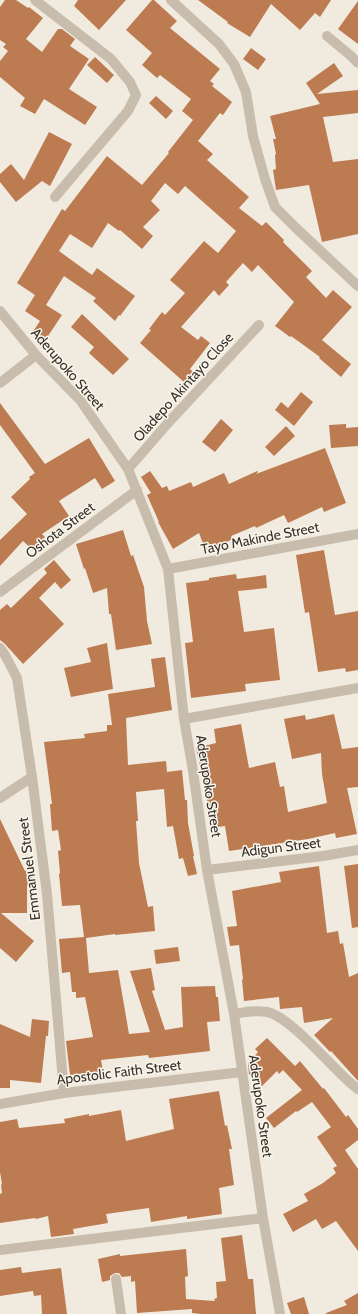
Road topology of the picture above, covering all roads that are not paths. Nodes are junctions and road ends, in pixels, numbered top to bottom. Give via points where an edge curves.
1 (35, 0) edge
2 (171, 0) edge
3 (327, 36) dead end
4 (358, 63) edge
5 (55, 197) dead end
6 (358, 286) edge
7 (0, 311) edge
8 (258, 325) dead end
9 (36, 355) junction
10 (0, 383) edge
11 (128, 469) junction
12 (137, 490) junction
13 (358, 534) edge
14 (168, 569) junction
15 (0, 592) edge
16 (0, 648) edge
17 (358, 688) edge
18 (184, 719) junction
19 (32, 777) junction
20 (0, 798) edge
21 (358, 850) edge
22 (207, 870) junction
23 (234, 1014) junction
24 (242, 1072) junction
25 (358, 1089) edge
26 (64, 1093) junction
27 (0, 1104) edge
28 (263, 1218) junction
29 (0, 1250) edge
30 (116, 1279) dead end
31 (121, 1314) edge
32 (280, 1314) edge

1 - 5 street via 111,59 130,82 136,95 128,111
2 - 6 street via 219,44 234,64 246,92 253,136 275,207
3 - 4 street
7 - 9 street, Aderupoko Street
8 - 11 street, Oladepo Akintayo Close
9 - 10 street
9 - 11 street, Aderupoko Street via 80,400
11 - 12 street, Aderupoko Street
12 - 14 street, Aderupoko Street
12 - 15 street, Oshota Street
13 - 14 street, Tayo Makinde Street
14 - 18 street, Aderupoko Street
16 - 19 street, Emmanuel Street via 17,678
17 - 18 street
18 - 22 street, Aderupoko Street
19 - 20 street
19 - 26 street, Emmanuel Street via 47,894
21 - 22 street, Adigun Street
22 - 23 street, Aderupoko Street
23 - 24 street, Aderupoko Street
23 - 25 street via 268,1012 285,1021
24 - 26 street, Apostolic Faith Street
24 - 28 street, Aderupoko Street
26 - 27 street, Apostolic Faith Street
28 - 29 street
28 - 32 street, Aderupoko Street
30 - 31 street

